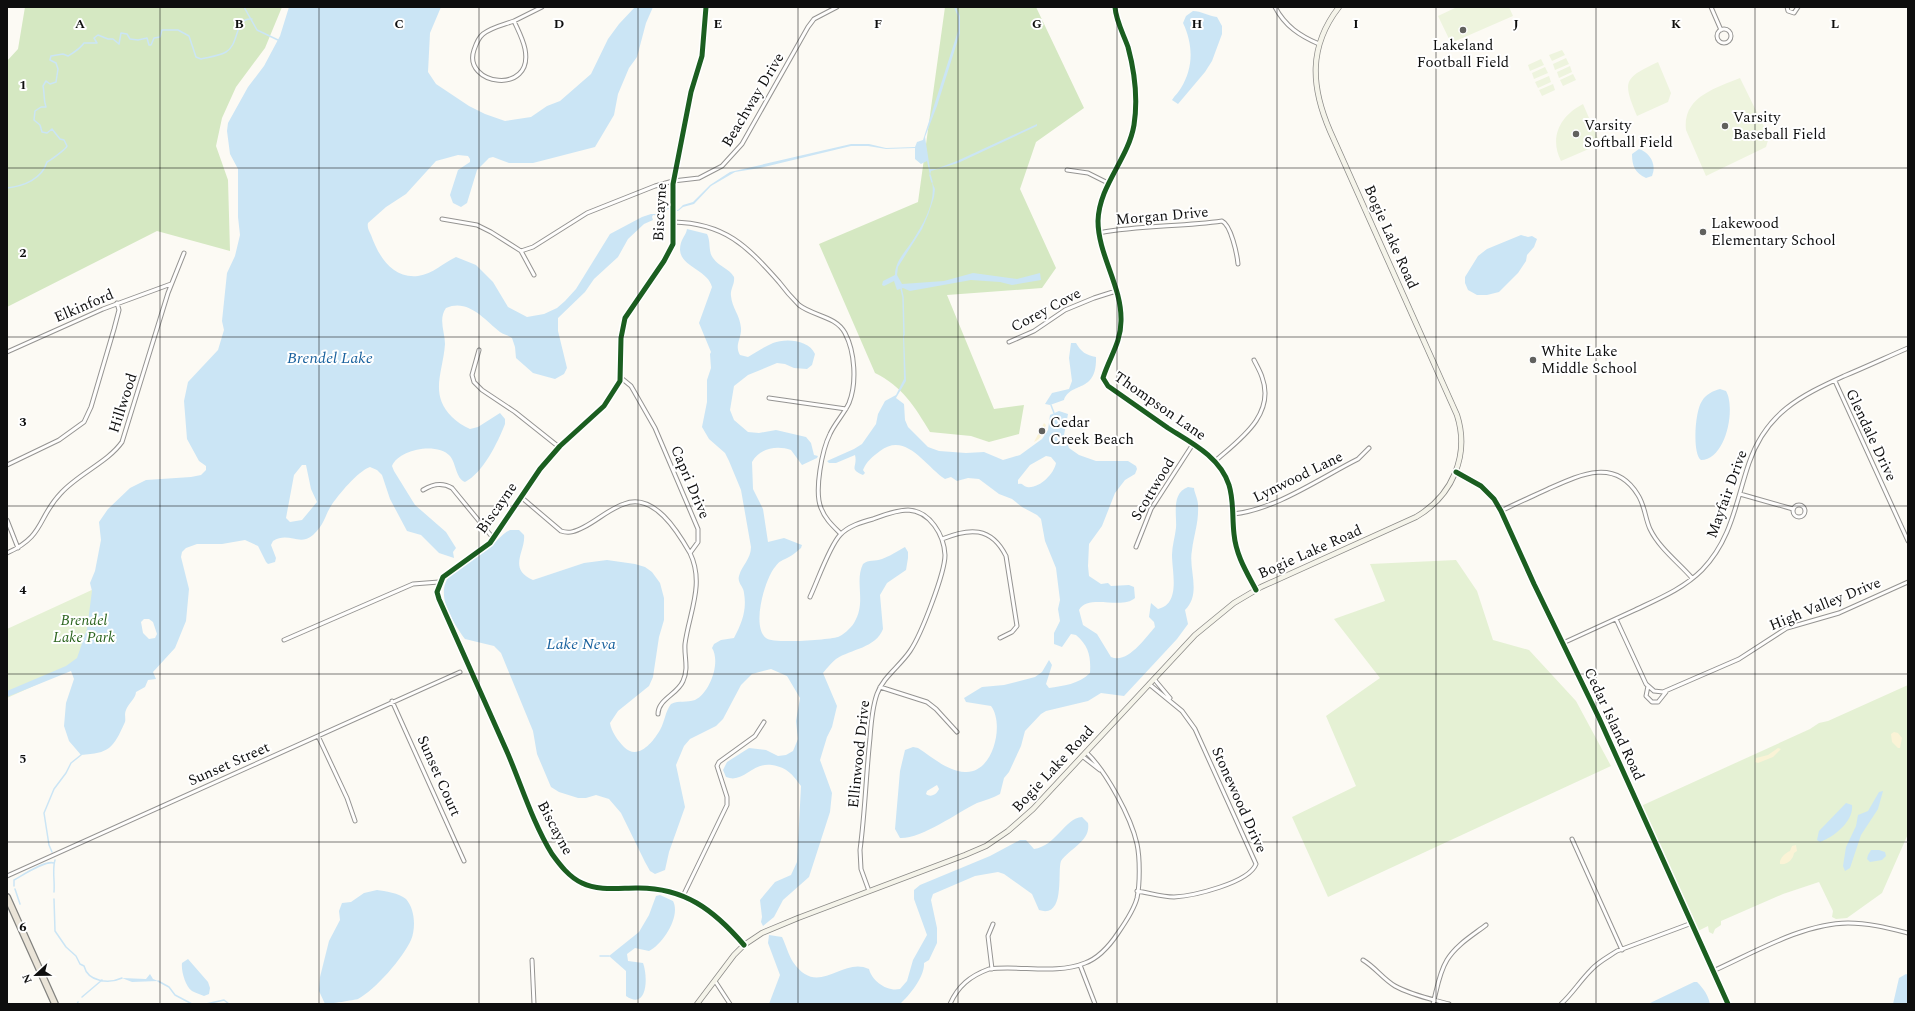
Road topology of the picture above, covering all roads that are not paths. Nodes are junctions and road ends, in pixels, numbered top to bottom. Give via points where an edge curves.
1 (542, 7) edge
2 (706, 7) edge
3 (837, 7) edge
4 (1115, 7) edge
5 (1275, 7) edge
6 (1339, 7) edge
7 (1711, 7) edge
8 (1787, 7) edge
9 (1798, 7) edge
10 (514, 20) junction
11 (1721, 30) junction
12 (1319, 44) junction
13 (1067, 170) dead end
14 (673, 181) junction
15 (1108, 183) junction
16 (442, 219) dead end
17 (673, 222) junction
18 (1100, 233) junction
19 (521, 251) junction
20 (184, 253) dead end
21 (1238, 264) dead end
22 (534, 274) dead end
23 (171, 284) junction
24 (1116, 291) junction
25 (117, 303) junction
26 (1009, 342) dead end
27 (1908, 348) edge
28 (479, 350) dead end
29 (7, 352) edge
30 (1254, 360) dead end
31 (620, 377) junction
32 (1835, 381) junction
33 (769, 398) dead end
34 (846, 409) junction
35 (1193, 444) junction
36 (559, 447) junction
37 (1369, 448) dead end
38 (1215, 461) junction
39 (7, 465) edge
40 (1456, 472) junction
41 (423, 490) dead end
42 (1740, 494) junction
43 (521, 497) junction
44 (1793, 509) junction
45 (1501, 511) junction
46 (1233, 514) junction
47 (7, 520) edge
48 (841, 534) junction
49 (493, 538) junction
50 (942, 539) junction
51 (1908, 541) edge
52 (1136, 547) dead end
53 (18, 548) junction
54 (7, 553) edge
55 (690, 553) junction
56 (1692, 578) junction
57 (439, 582) junction
58 (1908, 582) edge
59 (1256, 590) junction
60 (810, 597) dead end
61 (1616, 619) junction
62 (1000, 638) dead end
63 (284, 640) dead end
64 (1563, 643) junction
65 (460, 672) dead end
66 (1154, 679) junction
67 (1149, 684) junction
68 (1648, 686) junction
69 (880, 687) junction
70 (1666, 692) junction
71 (1171, 700) junction
72 (392, 701) junction
73 (658, 714) dead end
74 (764, 722) dead end
75 (957, 732) dead end
76 (318, 736) junction
77 (1086, 752) junction
78 (1082, 756) junction
79 (1102, 771) junction
80 (355, 821) dead end
81 (1572, 839) dead end
82 (464, 861) dead end
83 (7, 876) edge
84 (869, 891) junction
85 (1137, 891) junction
86 (683, 896) junction
87 (7, 897) edge
88 (1692, 923) junction
89 (994, 924) dead end
90 (1486, 925) dead end
91 (1908, 933) edge
92 (744, 945) junction
93 (1622, 950) junction
94 (532, 960) dead end
95 (1363, 960) dead end
96 (1080, 965) junction
97 (992, 969) junction
98 (1713, 971) junction
99 (714, 980) junction
100 (1434, 1000) junction
101 (55, 1004) edge
102 (534, 1004) edge
103 (697, 1004) edge
104 (730, 1004) edge
105 (950, 1004) edge
106 (1095, 1004) edge
107 (1433, 1004) edge
108 (1449, 1004) edge
109 (1561, 1004) edge
110 (1728, 1004) edge

1 - 10 street
2 - 14 street, Biscayne via 702,56 691,92
3 - 14 street, Beachway Drive via 814,19 808,27 753,126 730,159 699,178
4 - 15 street, Thompson Lane via 1135,79 1136,102 1129,145
5 - 12 street via 1288,26
6 - 12 main road, Bogie Lake Road
7 - 11 street
8 - 9 street via 1788,11 1794,13
10 - 10 street via 482,34 472,60 480,74 509,81 522,69 525,51
11 - 11 street via 1717,38 1720,42 1726,43 1730,40 1731,34 1728,30
12 - 40 main road, Bogie Lake Road via 1315,77 1320,107 1455,411 1462,441
13 - 15 street via 1088,173
14 - 17 street, Biscayne
14 - 19 street, Beachway Drive via 587,212 533,247
15 - 18 street, Thompson Lane via 1100,206
16 - 19 street via 477,225
17 - 31 street, Biscayne via 673,244 625,318 621,338
17 - 34 street via 719,229 731,236 756,256 799,304 835,322 842,329 850,349 854,372 854,385
18 - 21 street, Morgan Drive via 1128,228 1222,221 1226,224
18 - 24 street, Thompson Lane
19 - 22 street
20 - 23 street, Hillwood
23 - 25 street, Elkinford
23 - 53 street, Hillwood via 122,442 62,492 52,503 35,534
24 - 26 street, Corey Cove via 1065,310 1034,331
24 - 35 street, Thompson Lane via 1121,321 1119,340 1104,373 1105,384
25 - 29 street, Elkinford
25 - 39 street via 119,310 116,322 91,407 84,422 59,440
27 - 32 street, Mayfair Drive
28 - 36 street via 472,375 478,386
30 - 38 street via 1264,386 1265,397 1261,414 1254,426
31 - 36 street, Biscayne via 615,391 604,406
31 - 55 street, Capri Drive via 631,386 652,422 695,518 698,542
32 - 42 street, Mayfair Drive via 1798,399 1775,418 1754,450
32 - 51 street, Glendale Drive
33 - 34 street
34 - 48 street via 825,445 819,492 821,507 827,520
35 - 38 street, Thompson Lane
35 - 52 street, Scottwood via 1151,510
36 - 43 street, Biscayne
37 - 46 street, Lynwood Lane via 1358,459 1266,507
38 - 46 street, Thompson Lane via 1229,486
40 - 45 street, Cedar Island Road via 1481,486 1490,494
40 - 59 main road, Bogie Lake Road via 1441,497 1420,515
41 - 49 street via 444,484 452,488
42 - 44 street
42 - 56 street, Mayfair Drive via 1733,520 1723,542
43 - 49 street, Biscayne
43 - 55 street via 566,533 589,524 622,504 645,503 663,516
44 - 44 street via 1797,517 1805,513 1805,508 1801,505 1796,505
45 - 56 street via 1583,474 1600,472 1614,475 1624,480 1636,492 1654,535
45 - 64 street, Cedar Island Road
46 - 59 street, Thompson Lane via 1238,556
47 - 53 street
48 - 50 street, Ellinwood Drive via 860,523 909,510 929,518
48 - 60 street
49 - 57 street, Biscayne via 449,571
50 - 62 street via 963,531 978,532 990,536 1002,548 1006,556 1017,626 1012,632
50 - 69 street, Ellinwood Drive via 945,554 942,575 916,641 910,652
53 - 54 street, Hillwood
55 - 73 street via 696,573 696,593 685,644 686,674 680,687 660,706
56 - 61 street, Mayfair Drive via 1669,594
57 - 63 street via 413,584
57 - 86 street, Biscayne via 439,599 537,824 548,847 564,869 571,877 582,883 597,887 651,888
58 - 70 street, High Valley Drive via 1840,613 1787,628 1739,659
59 - 66 main road, Bogie Lake Road via 1207,624
61 - 64 street, Mayfair Drive
61 - 68 street, High Valley Drive
64 - 88 street, Cedar Island Road
65 - 72 street, Sunset Street
66 - 67 main road, Bogie Lake Road
66 - 71 street, Stonewood Drive
67 - 71 street, Stonewood Drive
67 - 77 main road, Bogie Lake Road
68 - 70 street via 1656,692
68 - 70 street, High Valley Drive via 1646,696 1652,702 1658,702
69 - 75 street via 927,702
69 - 84 street, Ellinwood Drive via 872,710 860,850 861,869
71 - 85 street, Stonewood Drive via 1188,716 1195,729 1256,864 1250,873 1243,877 1205,892 1173,897
72 - 76 street, Sunset Street
72 - 82 street, Sunset Court
74 - 86 street via 755,736 717,766 727,805
76 - 80 street
76 - 83 street, Sunset Street
77 - 78 main road, Bogie Lake Road
77 - 79 street
78 - 79 street
78 - 84 main road, Bogie Lake Road via 1026,816 995,840 965,855
79 - 85 street via 1118,798 1137,844
81 - 93 street
84 - 92 main road, Bogie Lake Road via 773,928
85 - 96 street via 1131,912 1115,938 1097,956
86 - 92 street, Biscayne via 706,907
87 - 101 highway
88 - 93 street
88 - 98 street, Cedar Island Road
89 - 97 street via 988,936
90 - 100 street via 1460,945 1447,960 1440,974
91 - 98 street via 1866,924 1846,923 1823,927 1787,938
92 - 99 main road, Bogie Lake Road
93 - 109 street via 1591,970
94 - 102 street
95 - 100 street via 1395,986
96 - 97 street via 1060,968
96 - 106 street
97 - 105 street via 977,974 963,983
98 - 110 street, Cedar Island Road
99 - 103 main road, Bogie Lake Road
99 - 104 street
100 - 107 street
100 - 108 street

